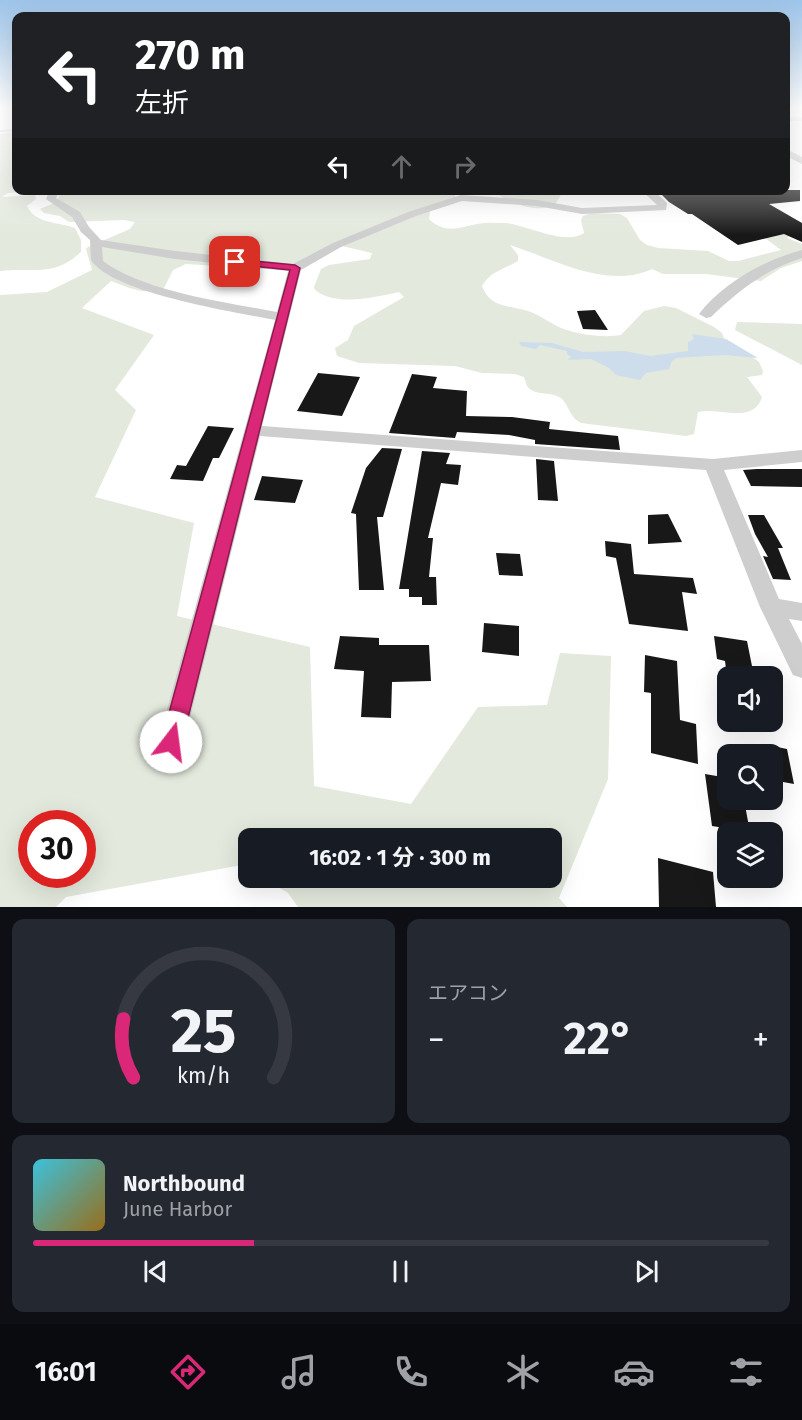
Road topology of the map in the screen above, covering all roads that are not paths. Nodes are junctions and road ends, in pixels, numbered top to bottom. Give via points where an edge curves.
1 (53, 195) edge
2 (652, 195) edge
3 (97, 243) junction
4 (802, 254) edge
5 (295, 268) junction
6 (706, 314) dead end
7 (282, 317) junction
8 (253, 430) junction
9 (802, 456) edge
10 (713, 465) junction
11 (771, 607) junction
12 (802, 612) edge
13 (802, 668) edge
14 (171, 742) dead end

1 - 3 street via 51,199 76,214
2 - 5 street via 662,203 662,208 582,211 547,204 461,198 337,245
3 - 5 street
3 - 7 street via 95,254 99,263 135,282
4 - 6 street via 779,260 760,271 728,292
5 - 7 street
7 - 8 street
8 - 10 street
8 - 14 street
9 - 10 street
10 - 11 street
11 - 12 street
11 - 13 street

